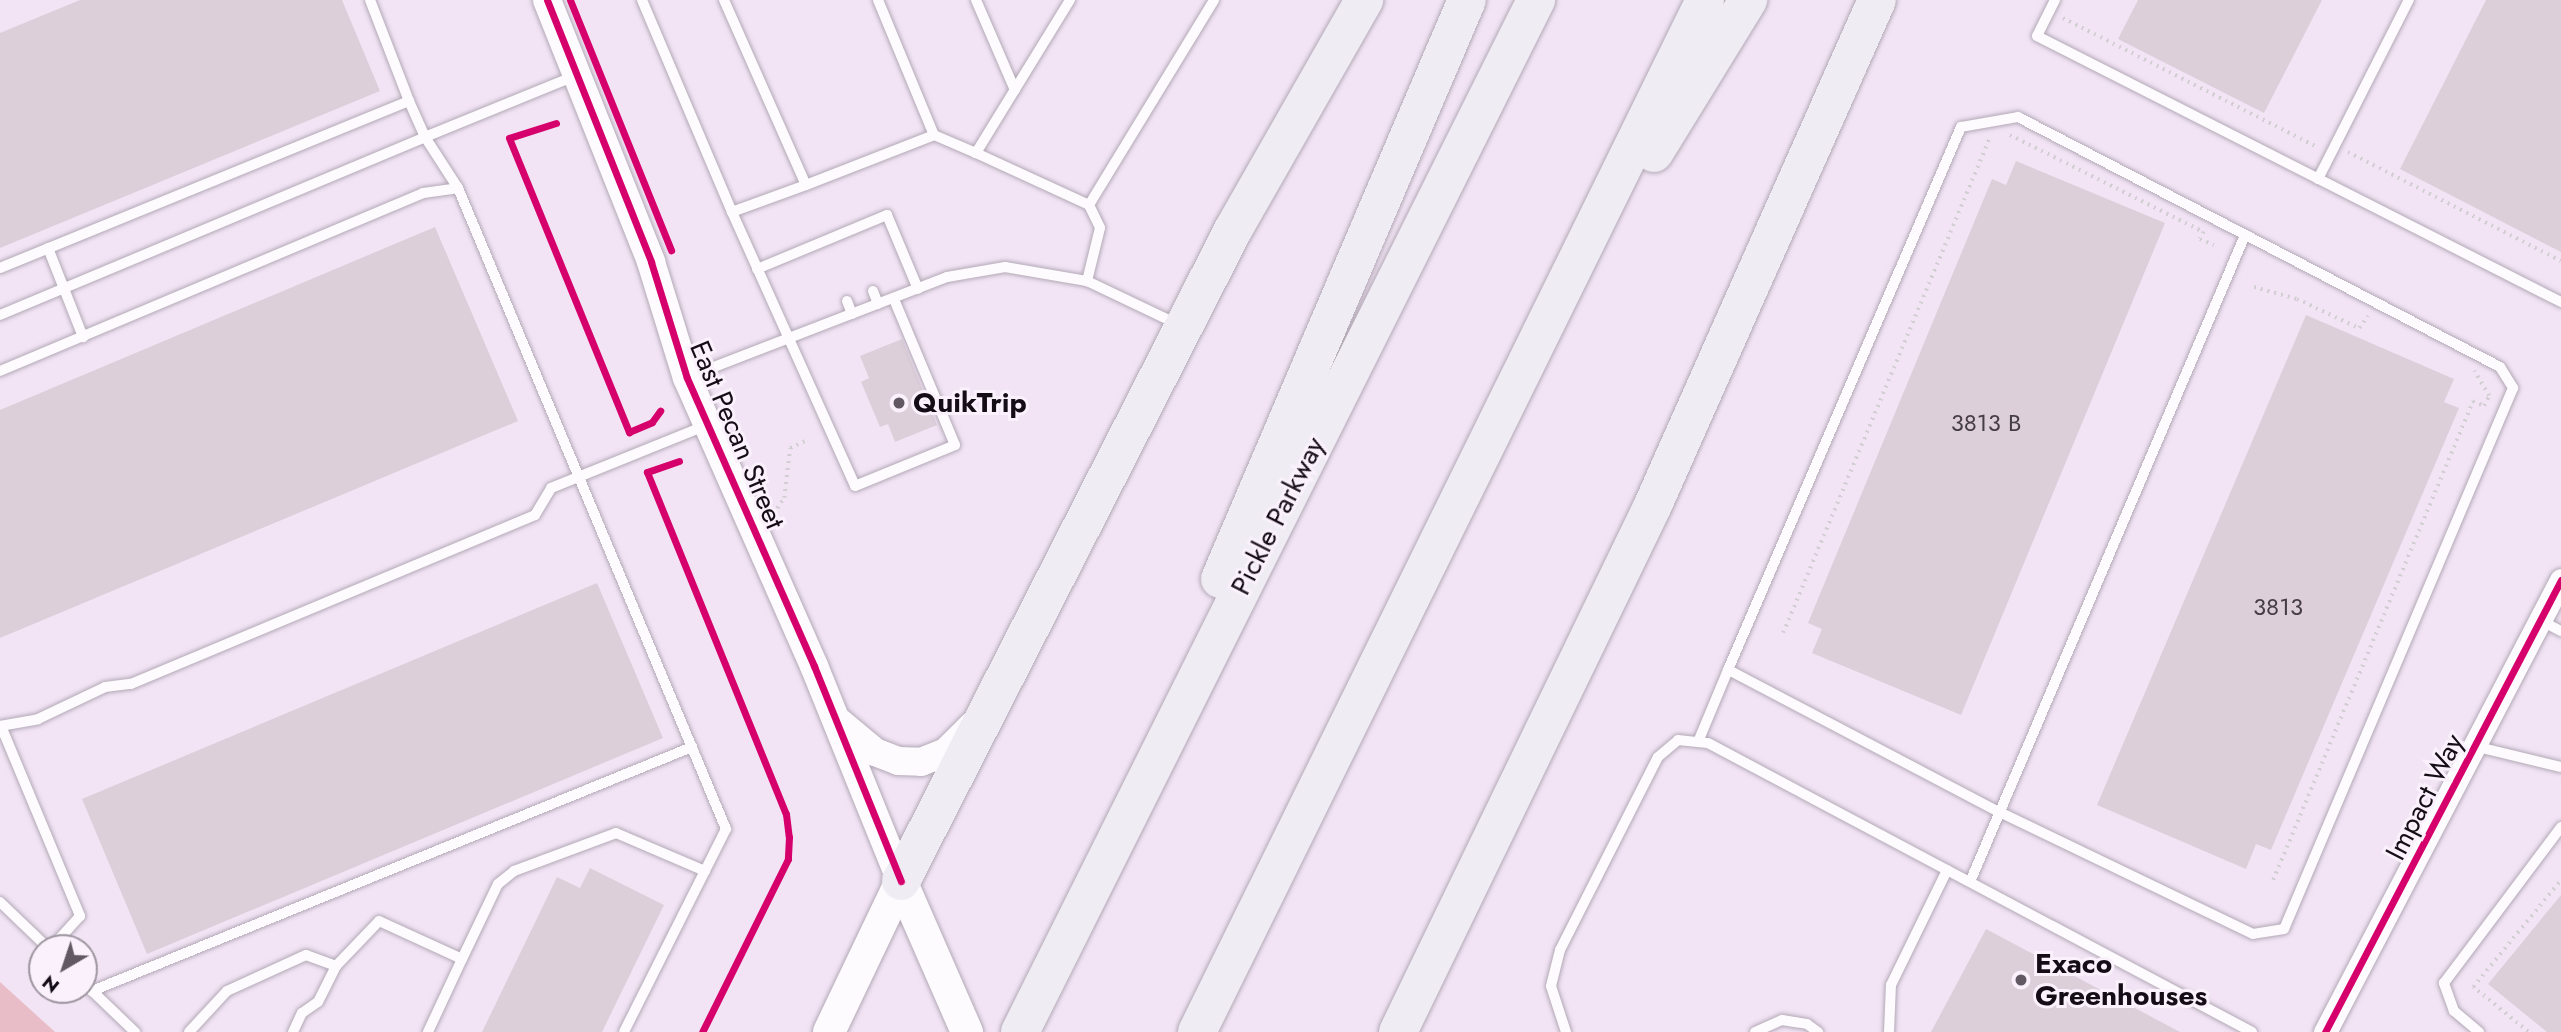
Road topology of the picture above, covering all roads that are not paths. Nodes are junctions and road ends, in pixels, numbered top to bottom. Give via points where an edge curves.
1 (370, 0) edge
2 (547, 0) edge
3 (642, 0) edge
4 (724, 0) edge
5 (878, 0) edge
6 (976, 0) edge
7 (1070, 0) edge
8 (1214, 0) edge
9 (1364, 0) edge
10 (1467, 0) edge
11 (1536, 0) edge
12 (1705, 0) edge
13 (1748, 0) edge
14 (1877, 0) edge
15 (2055, 0) edge
16 (2409, 0) edge
17 (577, 75) junction
18 (1015, 90) junction
19 (409, 101) junction
20 (934, 135) junction
21 (425, 137) junction
22 (976, 153) junction
23 (2318, 179) junction
24 (806, 185) junction
25 (458, 188) junction
26 (1089, 205) junction
27 (732, 212) junction
28 (849, 230) junction
29 (2245, 234) junction
30 (825, 241) junction
31 (854, 242) dead end
32 (48, 248) junction
33 (829, 252) dead end
34 (0, 268) edge
35 (757, 269) junction
36 (1087, 281) junction
37 (63, 288) junction
38 (918, 289) junction
39 (873, 291) dead end
40 (894, 299) junction
41 (847, 301) dead end
42 (2561, 302) edge
43 (878, 304) junction
44 (814, 313) dead end
45 (852, 314) junction
46 (0, 315) edge
47 (820, 326) junction
48 (1182, 327) junction
49 (83, 337) junction
50 (787, 338) junction
51 (1525, 364) junction
52 (0, 371) edge
53 (687, 378) junction
54 (707, 425) junction
55 (579, 476) junction
56 (2561, 580) edge
57 (2540, 620) junction
58 (2561, 631) edge
59 (1728, 670) junction
60 (835, 718) junction
61 (979, 719) junction
62 (0, 726) edge
63 (1698, 741) junction
64 (2474, 746) junction
65 (692, 747) junction
66 (2561, 767) edge
67 (1999, 812) junction
68 (2561, 827) edge
69 (1947, 870) junction
70 (705, 871) junction
71 (901, 881) junction
72 (1970, 882) junction
73 (0, 902) edge
74 (35, 934) edge
75 (63, 934) edge
76 (1067, 938) junction
77 (462, 959) junction
78 (335, 966) junction
79 (98, 983) edge
80 (98, 997) edge
81 (2236, 1028) edge
82 (135, 1032) edge
83 (189, 1032) edge
84 (293, 1032) edge
85 (428, 1032) edge
86 (624, 1032) edge
87 (829, 1032) edge
88 (967, 1032) edge
89 (1020, 1032) edge
90 (1197, 1032) edge
91 (1398, 1032) edge
92 (1566, 1032) edge
93 (1755, 1032) edge
94 (1818, 1032) edge
95 (1889, 1032) edge
96 (2252, 1032) edge
97 (2325, 1032) edge
98 (2479, 1032) edge

1 - 19 lane
2 - 17 street, East Pecan Street
3 - 27 lane
4 - 24 lane
5 - 20 lane
6 - 18 lane
7 - 18 lane
8 - 26 lane
9 - 48 highway
10 - 76 highway
11 - 76 highway, Pickle Parkway
12 - 51 highway
13 - 51 highway
14 - 91 highway via 1658,492
15 - 23 lane via 2037,36
16 - 23 lane
17 - 21 lane
17 - 53 street, East Pecan Street via 651,262
18 - 22 lane
19 - 21 lane
19 - 32 lane
20 - 22 lane
20 - 24 lane
21 - 25 lane
21 - 37 lane
22 - 26 lane
23 - 42 lane
24 - 27 lane
25 - 49 lane via 424,193
25 - 55 lane
26 - 36 lane via 1100,228
27 - 35 lane
28 - 30 lane
28 - 31 lane
28 - 38 lane via 887,215
29 - 59 lane via 2018,117 1961,127
29 - 67 lane
29 - 67 lane via 2500,367 2513,388 2284,929 2253,934
30 - 33 lane
30 - 35 lane via 792,261
32 - 34 lane
32 - 37 lane
35 - 50 lane
36 - 38 lane via 1005,267 972,270
36 - 48 lane
37 - 46 lane
37 - 49 lane
38 - 40 lane
39 - 43 lane
40 - 43 lane
40 - 50 lane via 955,445 855,486
41 - 45 lane
43 - 45 lane
44 - 47 lane
45 - 47 lane
47 - 50 lane
48 - 61 highway
49 - 52 lane
50 - 53 lane
51 - 90 highway
53 - 54 street, East Pecan Street
54 - 55 lane
54 - 60 street, East Pecan Street
55 - 62 lane via 551,488 535,515 131,684 104,687 38,719
55 - 65 lane
56 - 57 street, Impact Way
57 - 58 lane
57 - 64 street, Impact Way
59 - 63 lane
59 - 67 lane
60 - 61 street via 875,752 898,761 920,762 946,752
60 - 71 street, East Pecan Street
61 - 71 highway
62 - 75 lane via 80,915
63 - 69 lane
63 - 92 lane via 1678,740 1658,757 1560,950 1551,986
64 - 66 lane
64 - 97 street, Impact Way
65 - 70 lane via 726,829
65 - 79 lane
67 - 72 lane
68 - 98 lane via 2444,983 2454,1011
69 - 72 lane
69 - 95 lane via 1891,985
70 - 77 lane via 616,833 514,871 498,884
70 - 86 lane
71 - 87 main road
71 - 88 main road
72 - 81 lane
73 - 74 lane
76 - 89 highway, Pickle Parkway
77 - 78 lane via 379,921
77 - 85 lane
78 - 83 lane via 306,955 227,991
78 - 84 lane via 318,1002 302,1013
80 - 82 lane
81 - 96 lane
93 - 94 lane via 1794,1020

